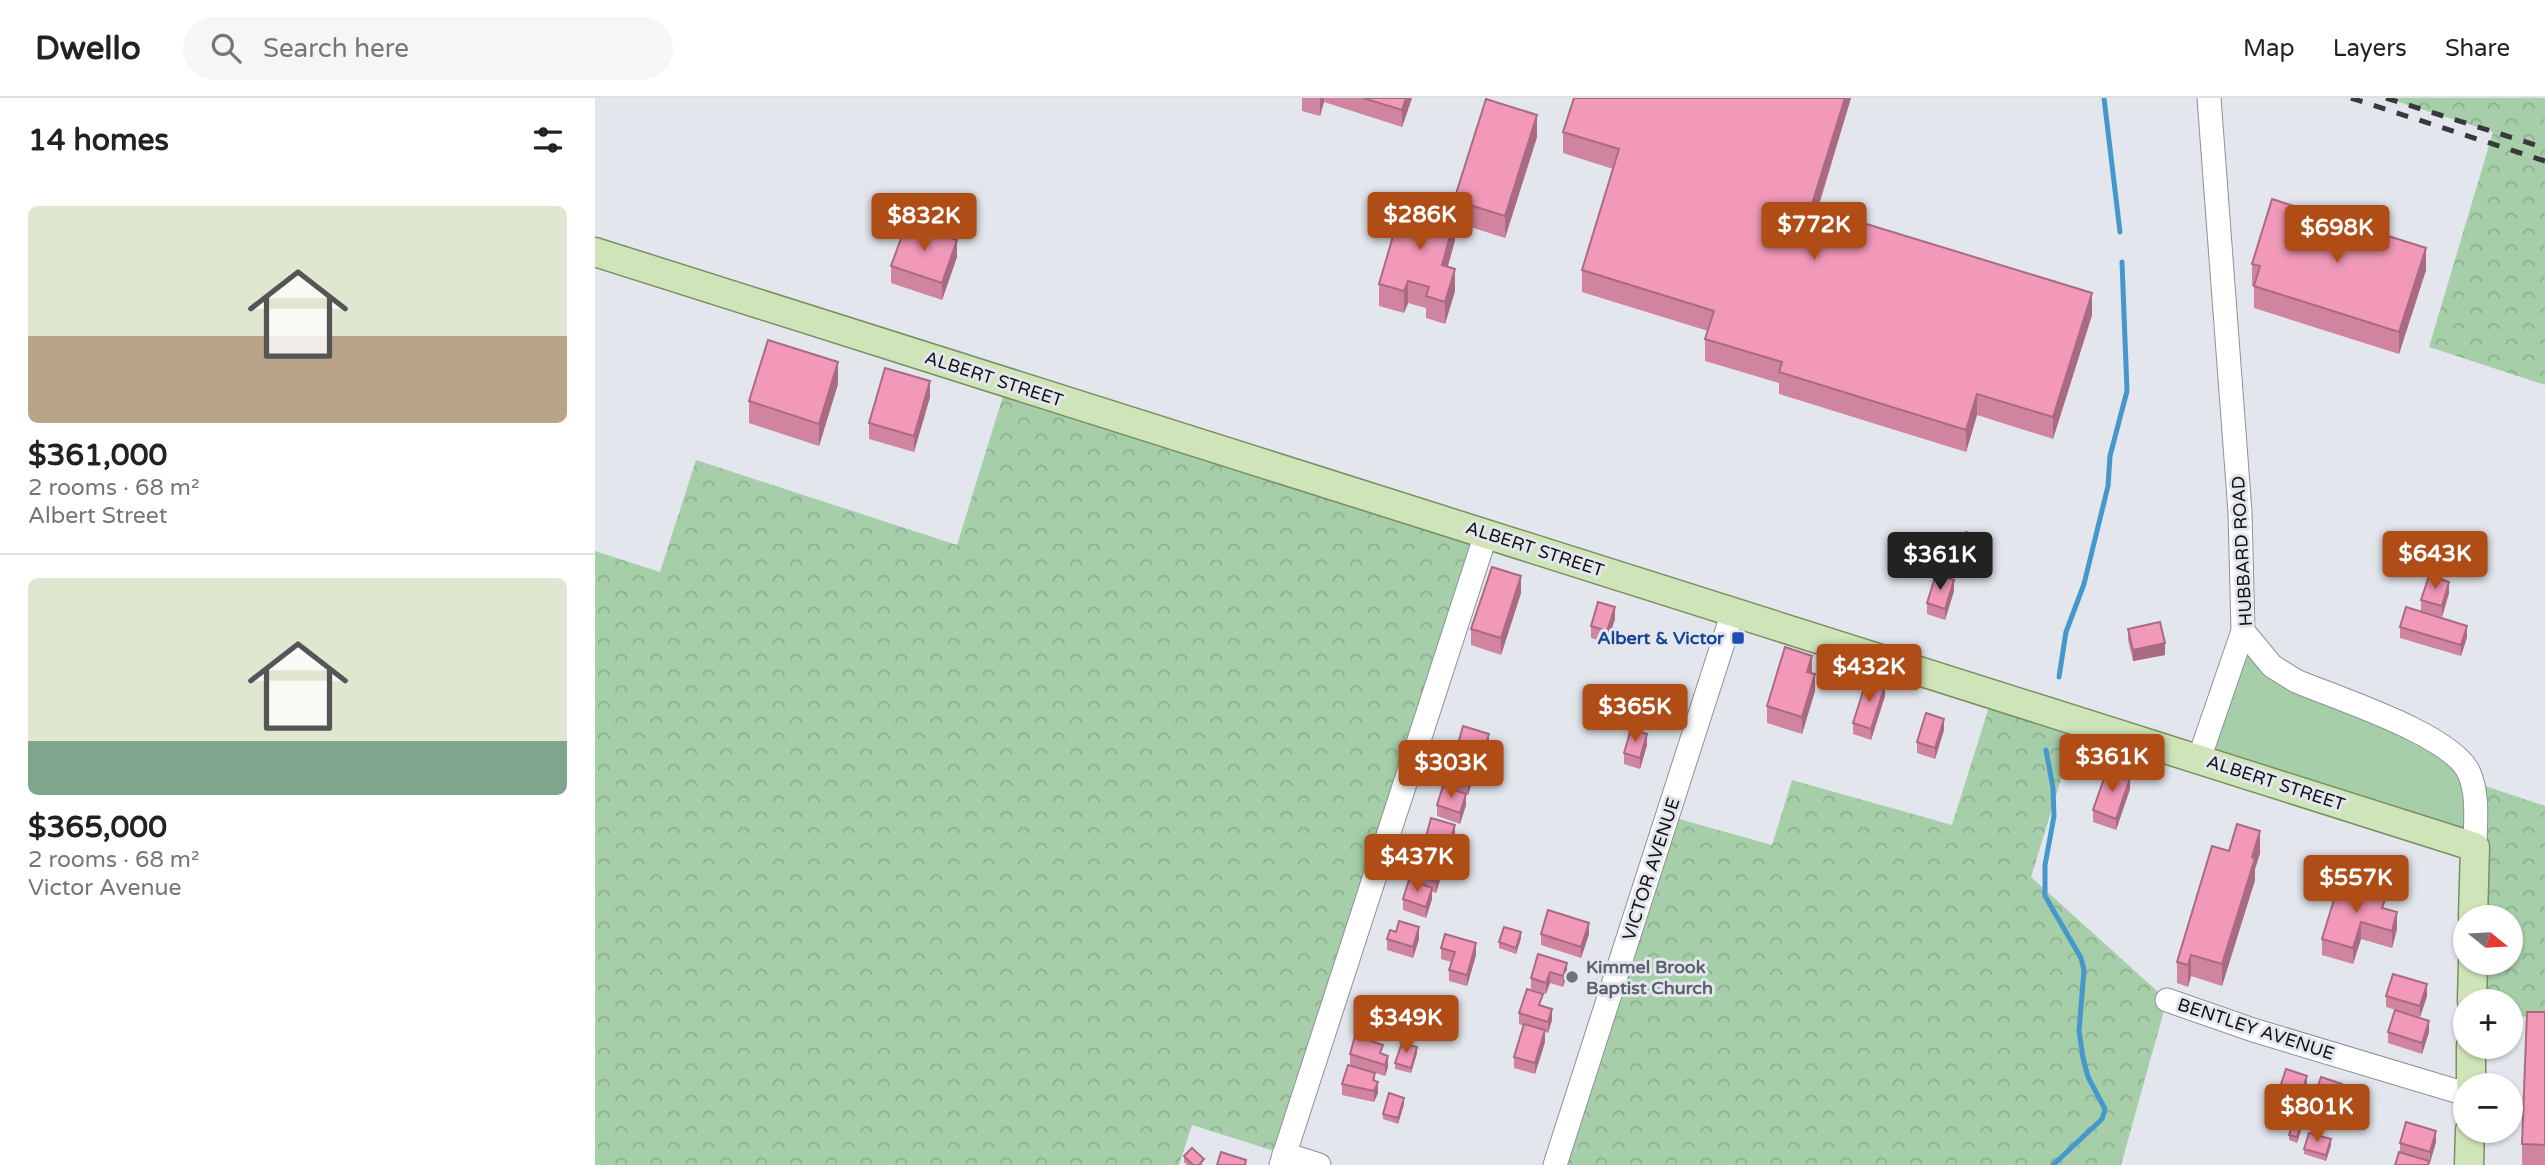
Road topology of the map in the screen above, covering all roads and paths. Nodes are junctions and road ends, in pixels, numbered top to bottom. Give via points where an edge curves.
1 (2209, 98) edge
2 (595, 252) edge
3 (1486, 534) junction
4 (1733, 612) junction
5 (2243, 631) junction
6 (2199, 759) junction
7 (2475, 848) junction
8 (2473, 905) edge
9 (2167, 1000) dead end
10 (2453, 1090) edge
11 (2470, 1143) edge
12 (1283, 1160) edge
13 (1319, 1165) edge
14 (1555, 1165) edge
15 (2469, 1165) edge

1 - 5 street, HUBBARD ROAD via 2240,512
2 - 3 main road, ALBERT STREET
3 - 4 main road, ALBERT STREET
3 - 12 street
4 - 6 main road, ALBERT STREET
4 - 14 street, VICTOR AVENUE
5 - 6 street
5 - 7 street, HUBBARD ROAD via 2272,666 2295,681 2449,748 2473,782
6 - 7 main road, ALBERT STREET
7 - 8 main road, HUBBARD ROAD
9 - 10 street, BENTLEY AVENUE
11 - 15 main road
12 - 13 street

